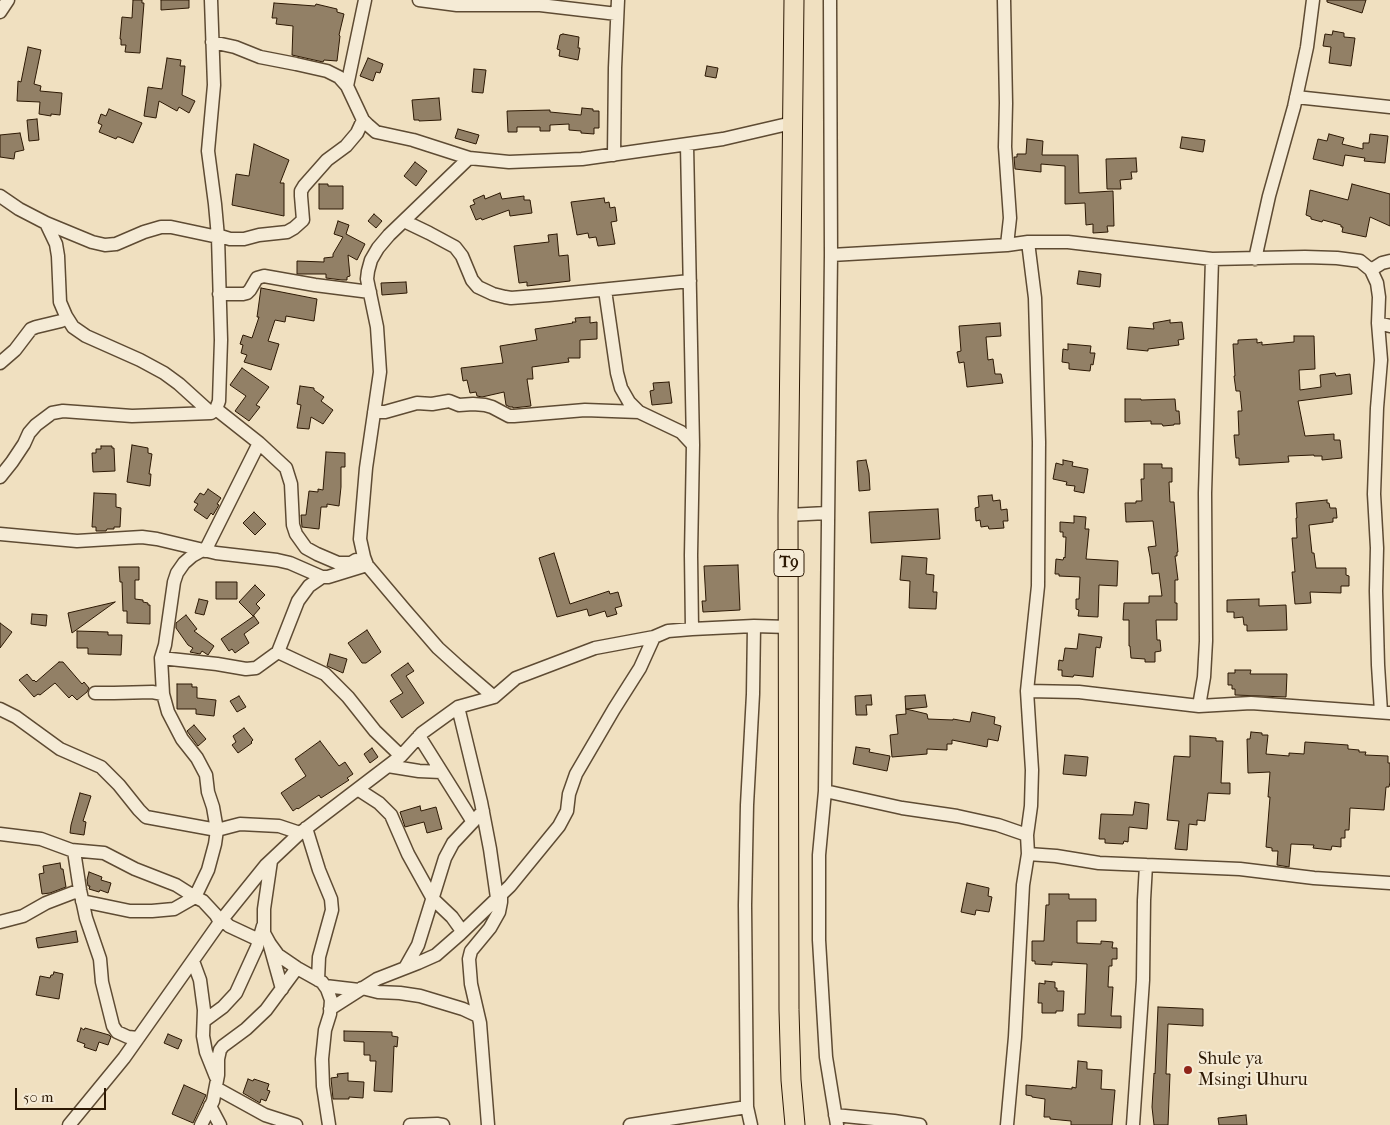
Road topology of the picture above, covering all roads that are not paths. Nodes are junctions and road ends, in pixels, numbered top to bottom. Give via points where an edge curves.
1 (211, 0) edge
2 (365, 0) edge
3 (618, 0) edge
4 (794, 0) edge
5 (830, 0) edge
6 (1004, 0) edge
7 (1313, 0) edge
8 (428, 1) edge
9 (618, 14) junction
10 (212, 42) junction
11 (347, 86) junction
12 (1296, 96) junction
13 (1390, 107) edge
14 (364, 120) junction
15 (792, 123) junction
16 (687, 144) junction
17 (614, 155) junction
18 (468, 158) junction
19 (0, 196) edge
20 (404, 221) junction
21 (46, 223) junction
22 (217, 236) junction
23 (1028, 242) junction
24 (1007, 245) junction
25 (831, 255) junction
26 (1212, 259) junction
27 (1255, 259) junction
28 (1390, 261) edge
29 (1371, 270) junction
30 (690, 280) junction
31 (605, 290) junction
32 (370, 292) junction
33 (219, 294) junction
34 (61, 321) dead end
35 (1384, 324) edge
36 (0, 363) edge
37 (214, 411) junction
38 (374, 412) junction
39 (639, 412) junction
40 (259, 443) junction
41 (693, 445) junction
42 (0, 477) edge
43 (827, 513) junction
44 (788, 515) junction
45 (0, 534) edge
46 (203, 551) junction
47 (366, 561) junction
48 (322, 577) junction
49 (754, 626) junction
50 (789, 627) junction
51 (692, 629) junction
52 (654, 637) junction
53 (278, 652) junction
54 (161, 658) junction
55 (1027, 690) junction
56 (95, 693) dead end
57 (163, 694) junction
58 (494, 697) junction
59 (1199, 706) junction
60 (458, 708) junction
61 (0, 709) edge
62 (1386, 712) edge
63 (419, 736) junction
64 (401, 756) junction
65 (388, 766) junction
66 (441, 772) junction
67 (825, 791) junction
68 (362, 792) dead end
69 (483, 811) junction
70 (473, 822) junction
71 (217, 830) junction
72 (303, 830) junction
73 (0, 834) edge
74 (1027, 835) junction
75 (74, 851) junction
76 (1028, 854) junction
77 (271, 861) junction
78 (1146, 865) junction
79 (1390, 883) edge
80 (81, 896) junction
81 (195, 897) junction
82 (499, 897) junction
83 (432, 898) junction
84 (221, 921) junction
85 (0, 922) edge
86 (462, 931) junction
87 (264, 942) junction
88 (193, 961) junction
89 (297, 968) junction
90 (405, 968) junction
91 (321, 983) junction
92 (360, 989) junction
93 (282, 990) junction
94 (330, 1009) junction
95 (478, 1016) junction
96 (204, 1021) junction
97 (138, 1038) junction
98 (216, 1084) junction
99 (210, 1106) junction
100 (747, 1107) junction
101 (836, 1120) edge
102 (69, 1125) edge
103 (201, 1125) edge
104 (220, 1125) edge
105 (295, 1125) edge
106 (329, 1125) edge
107 (410, 1125) edge
108 (443, 1125) edge
109 (488, 1125) edge
110 (630, 1125) edge
111 (751, 1125) edge
112 (795, 1125) edge
113 (920, 1125) edge
114 (1007, 1125) edge
115 (1132, 1125) edge

1 - 10 street
2 - 11 street
3 - 9 street
4 - 15 highway, T9
5 - 25 street
6 - 24 street via 1005,147 1010,218
7 - 12 street
8 - 9 street via 456,5 540,5
9 - 17 street
10 - 11 street via 260,57 327,71
10 - 22 street via 214,85 208,151
11 - 14 street
12 - 13 street
12 - 27 street
14 - 18 street via 376,132
14 - 22 street via 346,146 304,186 300,196 303,220 294,228 244,239
15 - 16 street
15 - 44 highway, T9
16 - 17 street
16 - 30 street
17 - 18 street via 530,162
18 - 20 street
19 - 21 street
20 - 31 street via 455,248 472,280 493,294 511,298
20 - 32 street via 371,260 367,279
21 - 22 street via 105,245 161,227
21 - 37 street via 56,244 60,302 73,327 164,373
22 - 33 street
23 - 24 street
23 - 26 street via 1068,242
23 - 55 street via 1035,298 1039,442 1038,586
24 - 25 street
25 - 43 street
26 - 27 street
26 - 59 street via 1205,493 1206,641
27 - 29 street via 1337,258 1360,261
28 - 29 street
29 - 35 street via 1377,283
30 - 31 street
30 - 41 street
31 - 39 street via 620,388
32 - 33 street via 264,276 257,278 250,290 242,294
32 - 38 street via 380,357
33 - 37 street via 219,401
34 - 36 street via 31,329
35 - 62 street via 1374,494 1378,656
37 - 40 street
37 - 42 street via 132,416 52,413 33,429
38 - 39 street via 416,403 449,401 459,405 486,405 508,416 585,410
38 - 47 street via 360,524
39 - 41 street via 680,432
40 - 46 street
40 - 47 street via 286,468 291,484 293,525 306,548 338,563
41 - 51 street
43 - 44 street
43 - 67 street
44 - 50 highway, T9
45 - 46 street via 77,541 142,537
46 - 48 street via 290,562
46 - 54 street via 192,556 177,573
47 - 48 street
47 - 58 street via 438,648
48 - 53 street via 302,594
49 - 50 street
49 - 51 street
49 - 100 street via 745,905
50 - 112 highway, T9 via 788,1010
51 - 52 street via 668,631
52 - 58 street via 595,648 516,678
52 - 82 street via 640,668 576,774 567,811 559,826
53 - 54 street via 256,668 246,669
53 - 64 street via 325,674 374,731
54 - 57 street
55 - 59 street via 1079,692
55 - 74 street via 1032,770
56 - 57 street
57 - 71 street via 182,739 206,775
58 - 60 street
59 - 62 street via 1251,703
60 - 63 street
60 - 69 street
61 - 71 street via 60,749 101,767 146,817
63 - 64 street
63 - 66 street
64 - 65 street
65 - 66 street
65 - 72 street
66 - 70 street
67 - 74 street via 998,825
67 - 101 street via 819,855 819,940 826,1057
68 - 83 street via 391,815
69 - 70 street
69 - 82 street
70 - 83 street via 453,843
71 - 72 street via 240,824
71 - 81 street via 208,870
72 - 77 street
72 - 91 street via 331,899 332,910 319,957
73 - 75 street via 41,839
74 - 76 street
75 - 80 street
75 - 81 street via 104,853 176,885
76 - 78 street
76 - 114 street via 1023,885
77 - 84 street
77 - 87 street via 264,909
78 - 79 street via 1240,869
78 - 115 street via 1144,980
80 - 81 street via 130,911 174,909
80 - 85 street via 46,903 23,916
80 - 97 street via 100,959 113,1026 117,1032
81 - 84 street
82 - 86 street
82 - 95 street via 499,912 470,955 469,968
83 - 86 street
83 - 90 street via 418,944
84 - 87 street
84 - 88 street
86 - 90 street via 436,955
87 - 89 street
87 - 93 street
87 - 96 street via 236,993
88 - 96 street via 200,980
88 - 97 street
89 - 91 street
89 - 93 street
90 - 92 street
91 - 92 street
91 - 94 street via 331,1000
92 - 94 street
92 - 95 street via 420,996
93 - 98 street via 266,1010 220,1050
94 - 106 street via 322,1059
95 - 109 street
96 - 98 street via 206,1052
97 - 102 street
98 - 99 street
98 - 105 street via 265,1115
99 - 103 street
99 - 104 street
100 - 110 street
100 - 111 street
101 - 113 street
107 - 108 street

